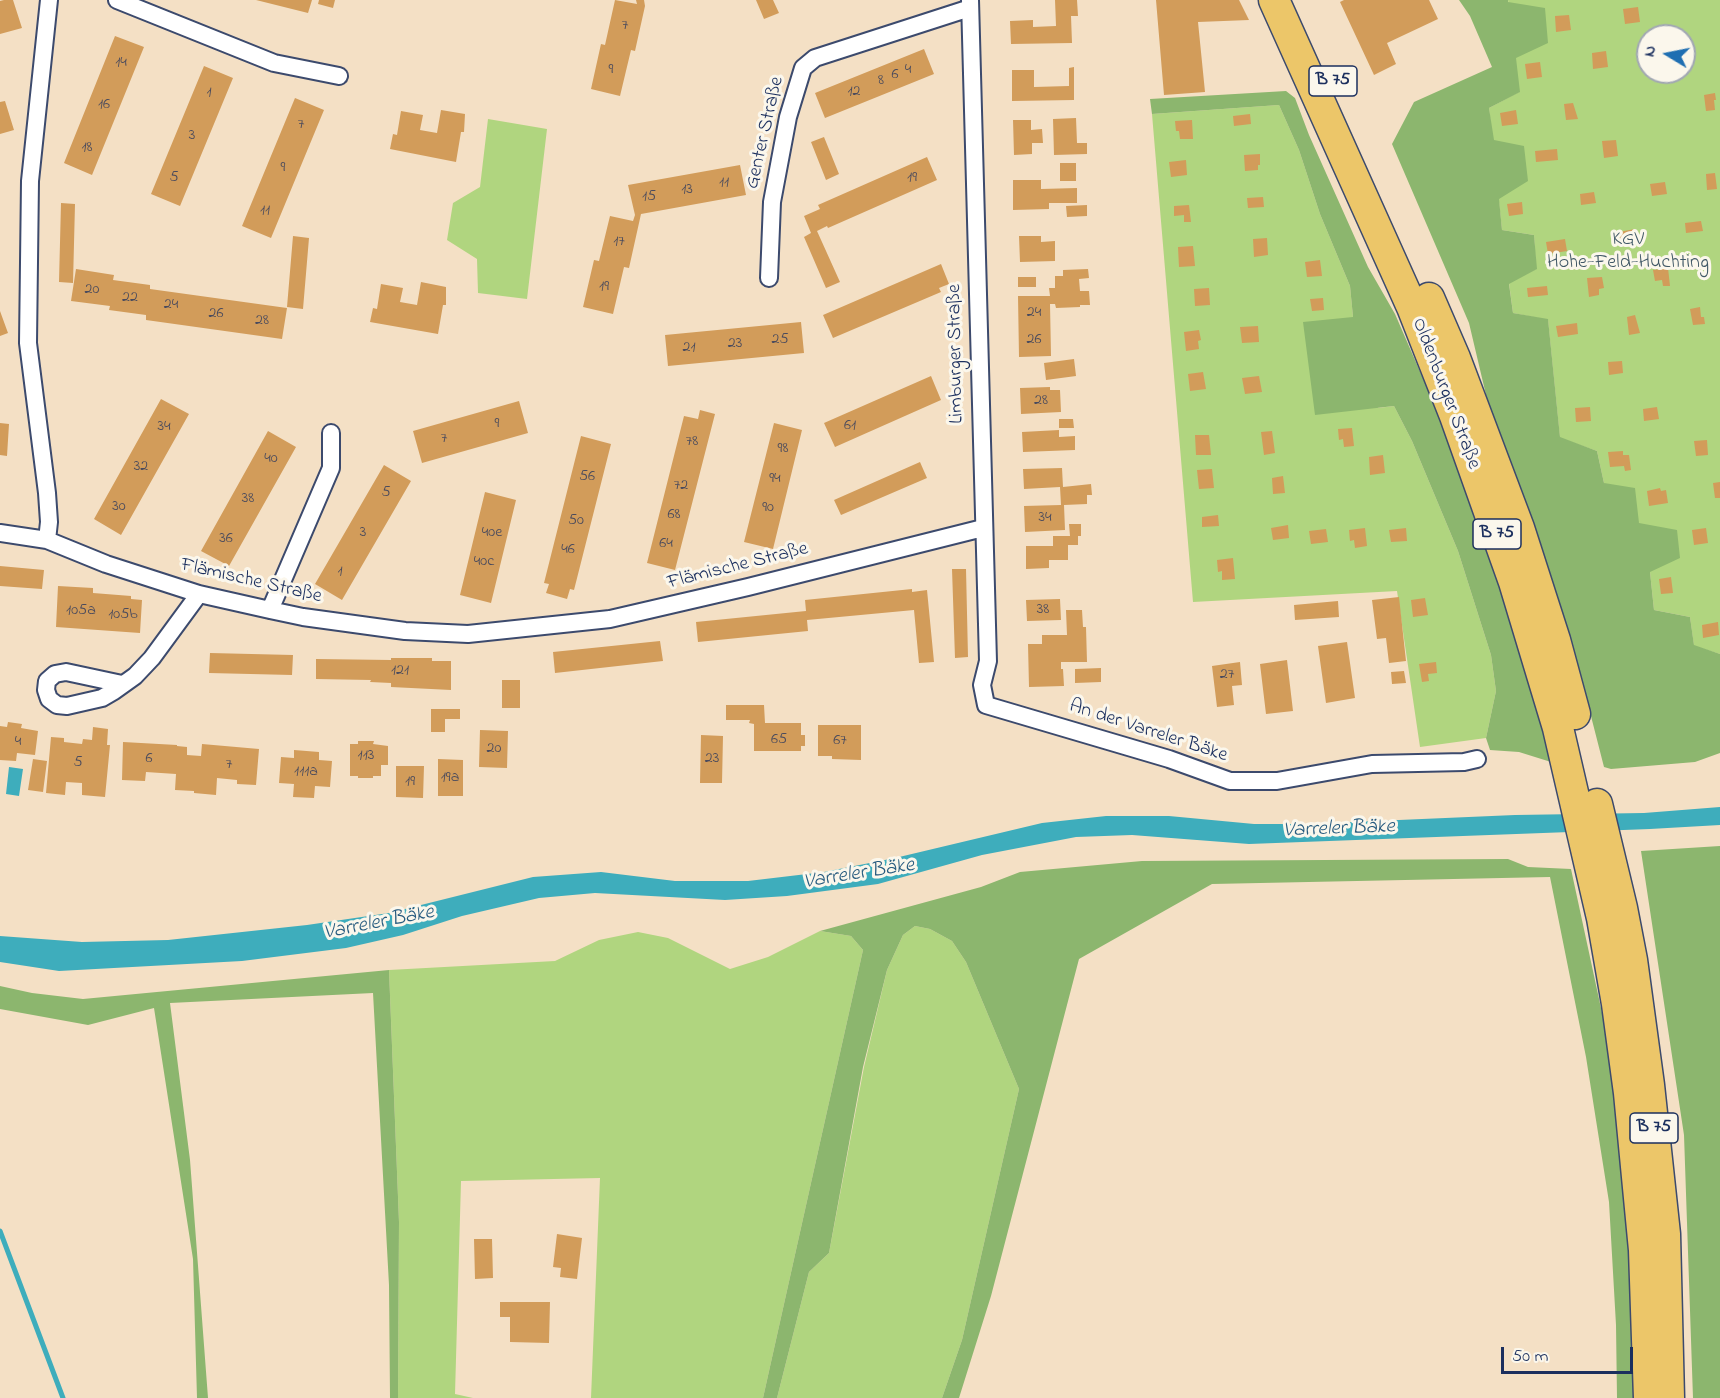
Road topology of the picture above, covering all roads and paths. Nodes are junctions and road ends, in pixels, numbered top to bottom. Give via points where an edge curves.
1 (49, 0) edge
2 (117, 0) edge
3 (1274, 0) edge
4 (1297, 0) edge
5 (970, 4) edge
6 (339, 76) dead end
7 (769, 278) dead end
8 (331, 433) dead end
9 (983, 528) junction
10 (0, 533) edge
11 (47, 540) junction
12 (199, 594) junction
13 (270, 610) junction
14 (122, 684) dead end
15 (986, 705) joint
16 (1478, 759) dead end
17 (1578, 765) junction
18 (1600, 863) junction
19 (1649, 1398) edge
20 (1669, 1398) edge

1 - 11 street via 30,181 28,343 47,493
2 - 6 street via 274,63
3 - 17 highway, Oldenburger Straße / B 75 via 1412,308 1455,416
4 - 17 highway, Oldenburger Straße / B 75 via 1455,358 1519,528 1555,640
5 - 7 street, Genter Straße via 815,58 803,68 788,117 771,202
5 - 9 street, Limburger Straße
8 - 13 street via 331,468
9 - 13 street, Flämische Straße via 610,619 468,634 405,631
9 - 15 street, Limburger Straße via 988,661 982,685
10 - 11 street, Flämische Straße
11 - 12 street, Flämische Straße
12 - 13 street, Flämische Straße
12 - 14 street via 152,658
15 - 16 street, An der Varreler Bäke via 1230,781 1277,781 1372,765
17 - 18 highway, Oldenburger Straße / B 75
18 - 19 highway, B 75 via 1602,918 1629,1093 1644,1250
18 - 20 highway, B 75 via 1632,960 1665,1233

